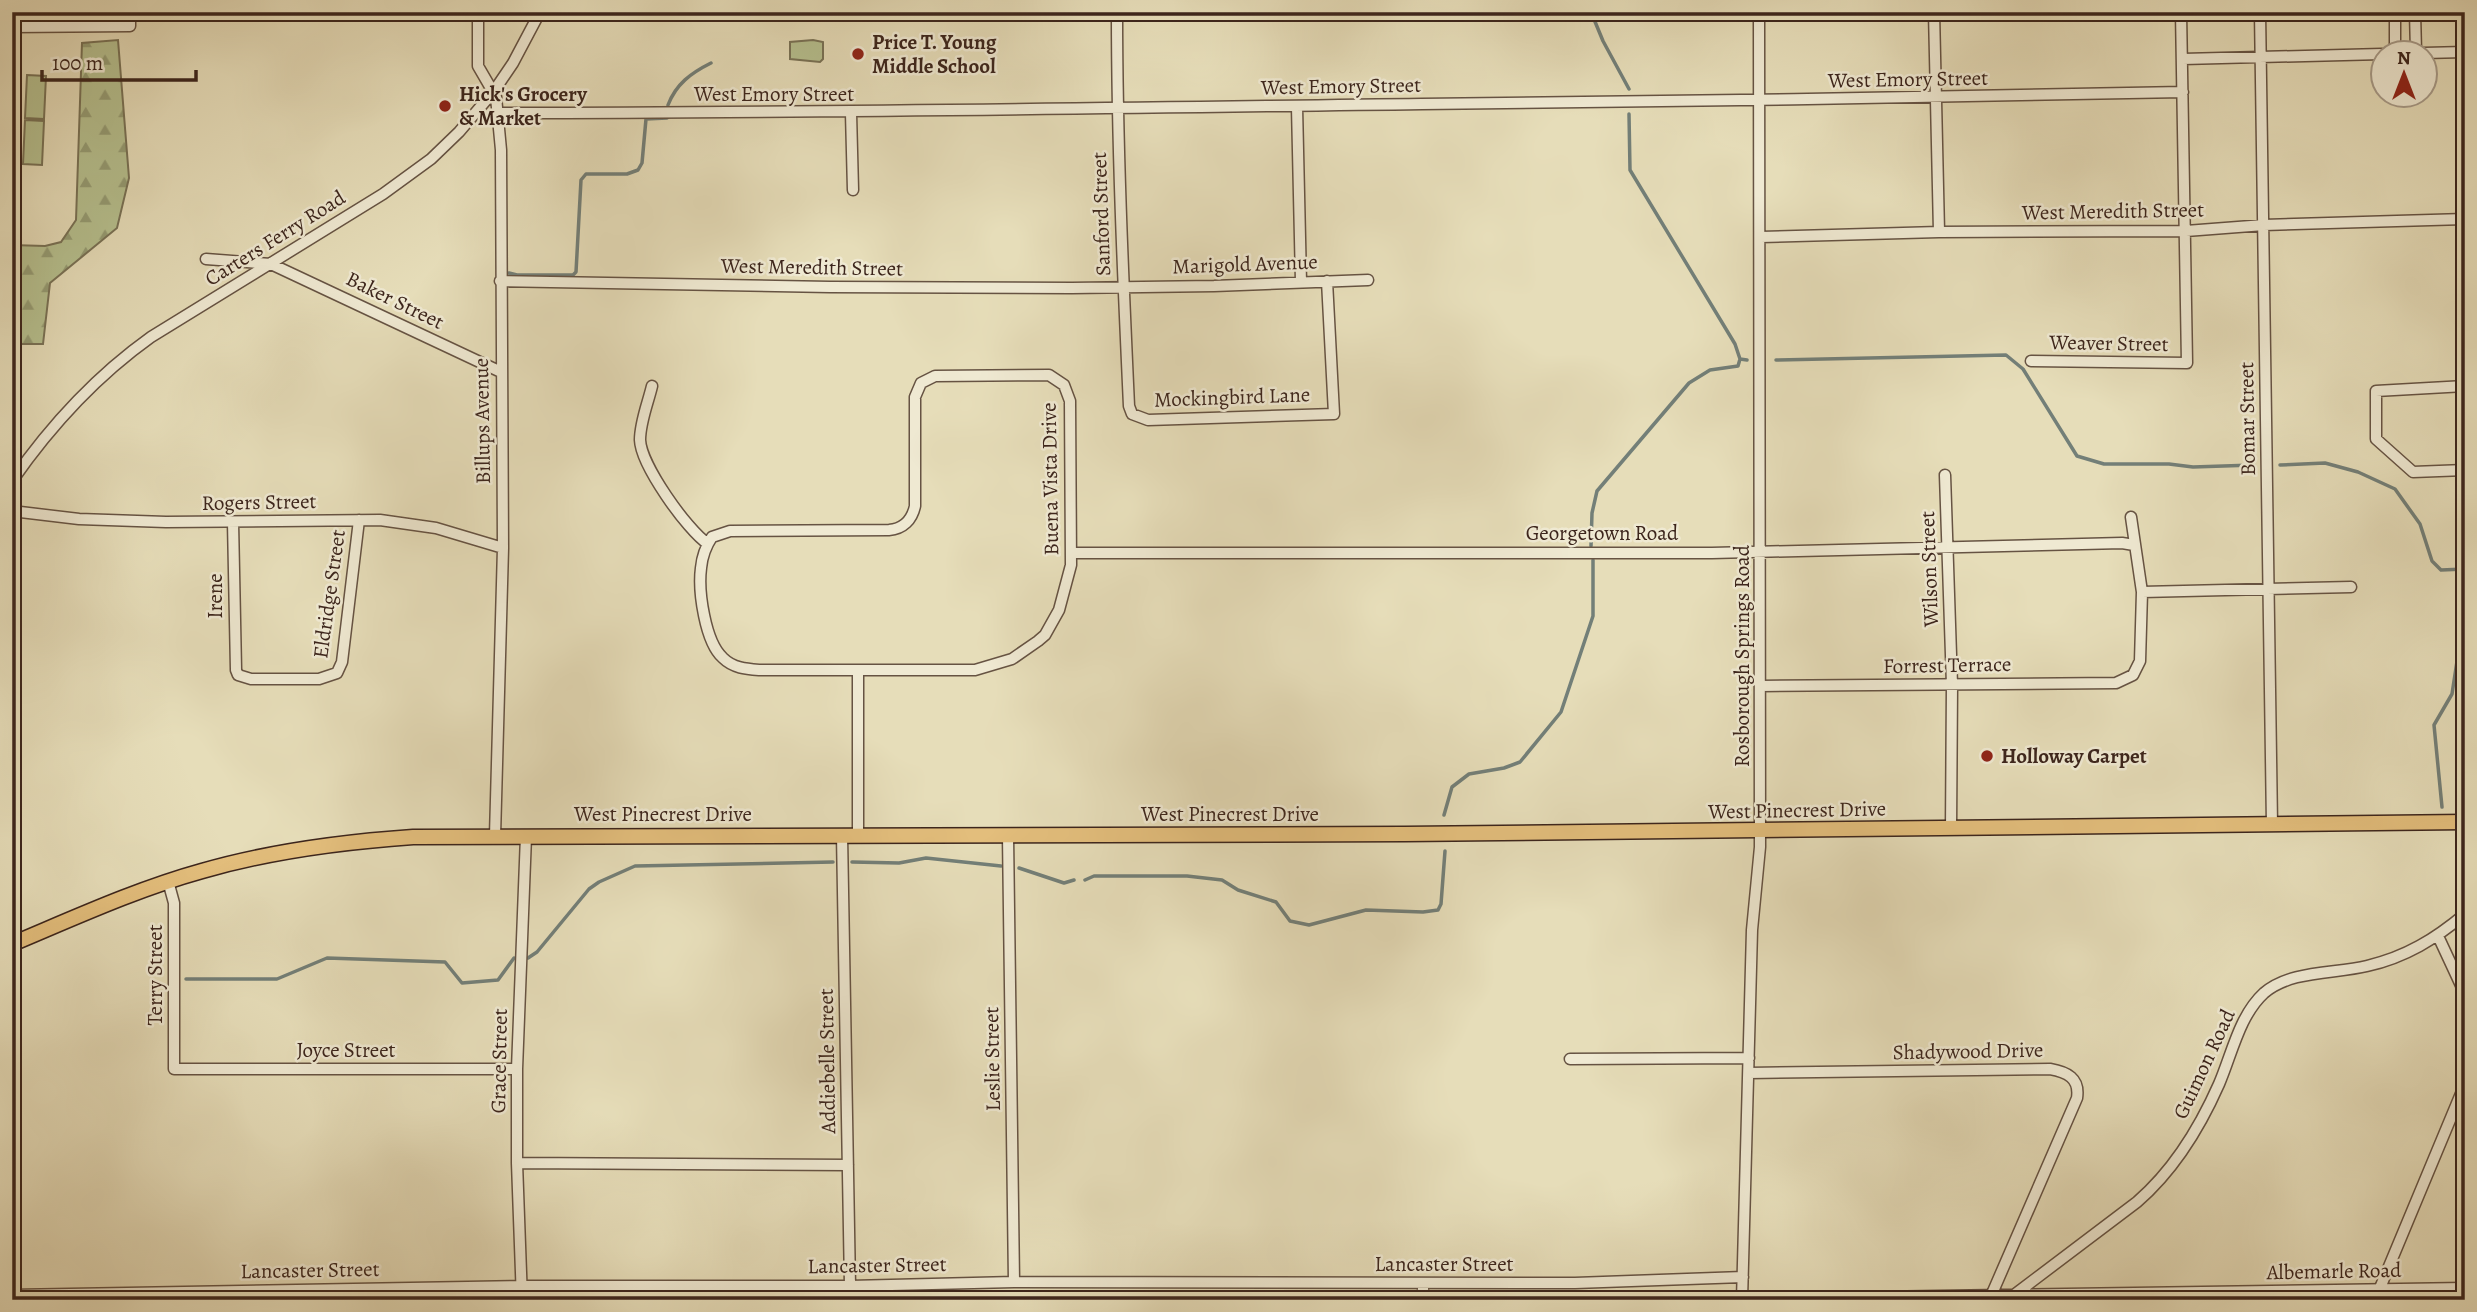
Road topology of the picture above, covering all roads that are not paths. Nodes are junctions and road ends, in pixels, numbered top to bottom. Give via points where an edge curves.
1 (130, 12) edge
2 (478, 12) edge
3 (540, 12) edge
4 (1117, 12) edge
5 (1759, 12) edge
6 (1934, 12) edge
7 (2181, 12) edge
8 (2260, 12) edge
9 (2395, 12) edge
10 (2415, 12) edge
11 (12, 27) edge
12 (2395, 38) edge
13 (2416, 38) edge
14 (2465, 52) edge
15 (2438, 53) edge
16 (2368, 55) edge
17 (2183, 59) junction
18 (2261, 59) junction
19 (494, 91) junction
20 (2183, 92) junction
21 (1935, 98) junction
22 (1760, 100) junction
23 (1297, 107) junction
24 (1117, 109) junction
25 (499, 113) junction
26 (851, 113) junction
27 (853, 190) dead end
28 (2465, 219) edge
29 (2264, 225) junction
30 (2186, 231) junction
31 (1939, 232) junction
32 (1761, 237) junction
33 (206, 259) dead end
34 (271, 264) junction
35 (1368, 280) dead end
36 (500, 281) junction
37 (1327, 281) junction
38 (1301, 282) junction
39 (1123, 286) junction
40 (2031, 361) dead end
41 (501, 372) junction
42 (652, 386) dead end
43 (2465, 386) edge
44 (1132, 414) joint
45 (2465, 471) edge
46 (1945, 475) dead end
47 (12, 481) edge
48 (12, 510) edge
49 (2131, 517) dead end
50 (359, 520) junction
51 (233, 522) junction
52 (708, 544) junction
53 (2133, 545) junction
54 (503, 548) junction
55 (1947, 549) junction
56 (1761, 552) junction
57 (1071, 553) junction
58 (2351, 587) dead end
59 (2269, 589) junction
60 (2142, 592) junction
61 (236, 670) joint
62 (859, 670) junction
63 (1952, 685) junction
64 (1761, 687) junction
65 (2465, 822) edge
66 (2272, 825) junction
67 (1951, 829) junction
68 (1760, 831) junction
69 (842, 835) junction
70 (859, 835) junction
71 (495, 836) junction
72 (526, 836) junction
73 (1008, 836) junction
74 (168, 881) junction
75 (2465, 914) edge
76 (2438, 936) junction
77 (12, 944) edge
78 (2465, 993) edge
79 (1749, 1058) junction
80 (1570, 1059) dead end
81 (174, 1069) joint
82 (517, 1069) junction
83 (1749, 1073) junction
84 (2465, 1084) edge
85 (517, 1163) junction
86 (848, 1166) junction
87 (1743, 1277) junction
88 (1014, 1282) junction
89 (1423, 1283) junction
90 (522, 1286) junction
91 (664, 1286) junction
92 (850, 1286) junction
93 (2465, 1288) edge
94 (12, 1295) edge
95 (2377, 1295) edge
96 (1991, 1296) junction
97 (2014, 1296) junction
98 (1742, 1299) edge
99 (522, 1300) edge
100 (664, 1300) edge
101 (1423, 1300) edge

1 - 11 street via 130,26
2 - 19 street, Billups Avenue via 478,66
3 - 19 street, Carters Ferry Road
4 - 24 street, Sanford Street
5 - 22 street, Rosborough Springs Road
6 - 21 street
7 - 17 street
8 - 18 street, Bomar Street
9 - 12 street
10 - 13 street
14 - 15 street
16 - 18 street
17 - 18 street
17 - 20 street
18 - 29 street, Bomar Street
19 - 25 street, Billups Avenue
19 - 34 street, Carters Ferry Road via 446,146 414,172
20 - 21 street, West Emory Street
20 - 30 street
21 - 22 street, West Emory Street
21 - 31 street
22 - 23 street, West Emory Street
22 - 32 street, Rosborough Springs Road
23 - 24 street, West Emory Street
23 - 38 street
24 - 26 street, West Emory Street
24 - 39 street, Sanford Street
25 - 26 street, West Emory Street
25 - 36 street, Billups Avenue
26 - 27 street
28 - 29 street, West Meredith Street
29 - 30 street, West Meredith Street
29 - 59 street, Bomar Street
30 - 31 street, West Meredith Street
30 - 40 street, Weaver Street via 2187,363
31 - 32 street, West Meredith Street
32 - 56 street, Rosborough Springs Road
33 - 34 street
34 - 41 street, Baker Street
34 - 47 street, Carters Ferry Road via 125,356 67,410
35 - 37 street, Marigold Avenue
36 - 39 street, West Meredith Street
36 - 41 street, Billups Avenue
37 - 38 street, Marigold Avenue
37 - 44 street, Mockingbird Lane via 1334,414 1148,420
38 - 39 street, Marigold Avenue
39 - 44 street, Sanford Street
41 - 54 street, Billups Avenue
42 - 52 street via 640,436 643,457 688,527
43 - 45 street via 2376,391 2376,439 2413,472
46 - 55 street, Wilson Street
48 - 51 street, Rogers Street via 89,519
49 - 53 street
50 - 51 street, Rogers Street
50 - 54 street, Rogers Street via 436,528
50 - 61 street, Eldridge Street via 337,673 319,679 251,679
51 - 61 street, Irene
52 - 57 street, Buena Vista Drive via 712,537 730,531 900,528 915,506 914,403 921,383 935,376 1041,374 1060,381 1070,401
52 - 62 street, Buena Vista Drive via 701,582 708,632 721,657 752,670
53 - 55 street, Georgetown Road
53 - 60 street
54 - 71 street, Billups Avenue
55 - 56 street, Georgetown Road
55 - 63 street, Wilson Street
56 - 57 street, Georgetown Road
56 - 64 street, Rosborough Springs Road
57 - 62 street, Buena Vista Drive via 1059,610 1045,635 1021,654 975,670
58 - 59 street
59 - 60 street
59 - 66 street, Bomar Street
60 - 63 street, Forrest Terrace via 2140,661 2133,675 2116,682
62 - 70 street
63 - 64 street, Forrest Terrace
63 - 67 street, Wilson Street
64 - 68 street, Rosborough Springs Road
65 - 66 main road, West Pinecrest Drive
66 - 67 main road, West Pinecrest Drive
67 - 68 main road, West Pinecrest Drive
68 - 73 main road, West Pinecrest Drive
68 - 79 street, Rosborough Springs Road
69 - 70 main road, West Pinecrest Drive
69 - 72 main road, West Pinecrest Drive
69 - 86 street, Addiebelle Street
70 - 73 main road, West Pinecrest Drive
71 - 72 main road, West Pinecrest Drive
71 - 74 main road, West Pinecrest Drive via 335,844 231,863
72 - 82 street, Grace Street
73 - 88 street, Leslie Street
74 - 77 main road, West Pinecrest Drive
74 - 81 street, Terry Street via 174,903
75 - 76 street, Guimon Road
76 - 78 street
76 - 97 street, Guimon Road via 2387,961 2289,980 2264,994 2246,1018 2203,1118 2168,1170 2137,1202
79 - 80 street
79 - 83 street, Rosborough Springs Road
81 - 82 street, Joyce Street
82 - 85 street, Grace Street
83 - 87 street, Rosborough Springs Road
83 - 96 street, Shadywood Drive via 2050,1069 2074,1078 2077,1098
84 - 95 street
85 - 86 street
85 - 90 street, Grace Street
86 - 92 street, Addiebelle Street
87 - 89 street, Lancaster Street
87 - 98 street, Rosborough Springs Road
88 - 89 street, Lancaster Street
88 - 92 street, Lancaster Street
89 - 101 street
90 - 91 street, Lancaster Street
90 - 94 street, Lancaster Street
90 - 99 street, Grace Street
91 - 92 street, Lancaster Street
91 - 100 street
93 - 95 street, Albemarle Road
95 - 97 street, Albemarle Road
96 - 97 street, Albemarle Road
96 - 98 street, Albemarle Road

